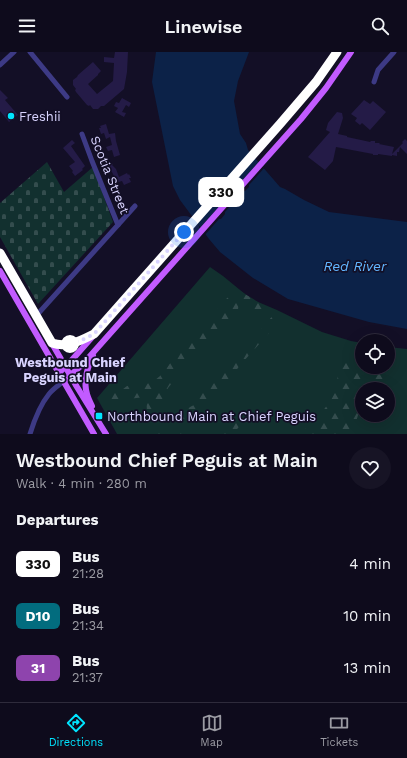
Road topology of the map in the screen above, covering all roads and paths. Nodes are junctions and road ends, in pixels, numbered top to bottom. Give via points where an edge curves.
1 (14, 52) edge
2 (30, 52) edge
3 (337, 52) edge
4 (351, 52) edge
5 (394, 52) edge
6 (0, 65) edge
7 (374, 82) dead end
8 (67, 97) dead end
9 (82, 134) dead end
10 (135, 206) dead end
11 (118, 225) junction
12 (0, 253) edge
13 (0, 271) edge
14 (36, 316) junction
15 (94, 334) junction
16 (52, 343) junction
17 (99, 346) junction
18 (65, 366) junction
19 (59, 373) junction
20 (70, 375) junction
21 (64, 381) junction
22 (95, 415) junction
23 (30, 434) edge
24 (94, 434) edge
25 (106, 434) edge

1 - 6 street
2 - 8 street
3 - 15 main road via 316,82 280,124
4 - 17 main road via 326,88 287,134
5 - 7 street via 378,70
9 - 11 street, Scotia Street
10 - 11 street
11 - 14 street
12 - 14 main road
13 - 19 main road
14 - 16 main road
15 - 16 main road via 70,344
15 - 18 main road
16 - 18 main road
17 - 20 main road
17 - 22 main road via 90,361 86,379 87,394
18 - 19 main road
18 - 20 main road
19 - 21 main road
20 - 21 main road
20 - 22 main road
21 - 23 street via 47,397
21 - 24 main road
22 - 25 main road

